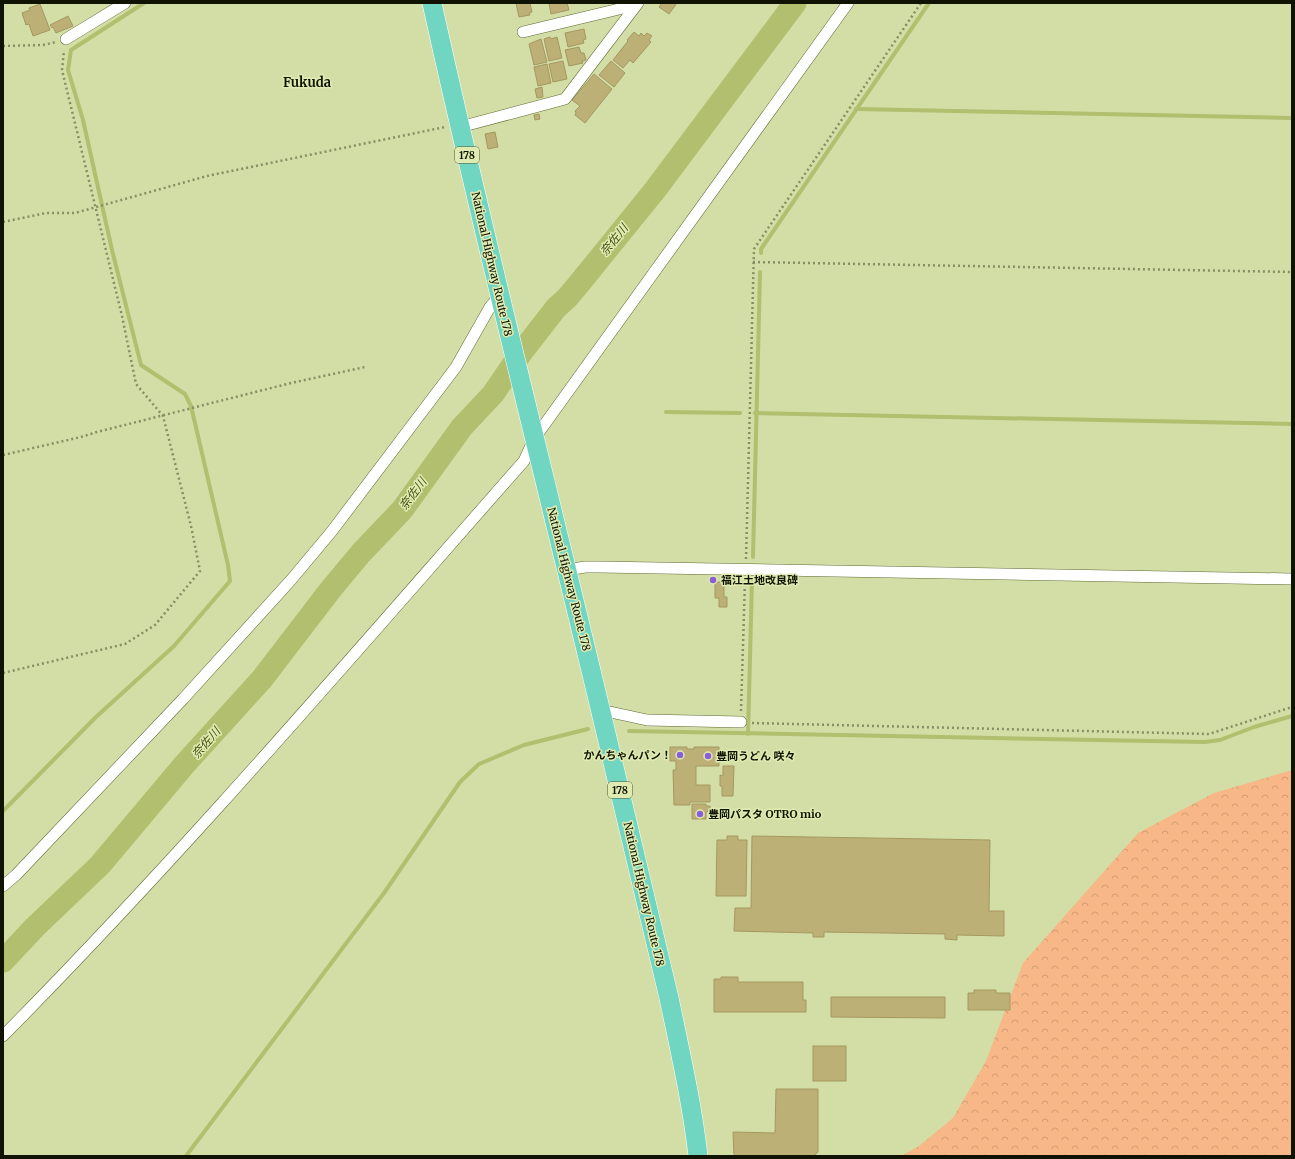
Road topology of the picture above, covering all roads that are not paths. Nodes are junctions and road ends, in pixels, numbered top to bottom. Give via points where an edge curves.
1 (125, 3) edge
2 (432, 3) edge
3 (848, 3) edge
4 (637, 4) edge
5 (523, 32) dead end
6 (66, 39) road end
7 (459, 126) junction
8 (501, 301) junction
9 (532, 433) junction
10 (567, 570) junction
11 (1292, 579) edge
12 (601, 710) junction
13 (741, 722) road end
14 (3, 886) edge
15 (3, 1036) edge
16 (698, 1156) edge

1 - 6 street
2 - 7 highway, National Highway Route 178 / 178
3 - 9 street
4 - 5 street
4 - 7 street via 565,99
7 - 8 highway, National Highway Route 178 / 178
8 - 9 highway, National Highway Route 178 / 178
8 - 14 street via 490,306 456,367 332,531 291,580 183,699
9 - 10 highway, National Highway Route 178 / 178
9 - 15 street via 524,461 189,841 67,972
10 - 11 street via 591,567
10 - 12 highway, National Highway Route 178 / 178
12 - 13 street via 647,720
12 - 16 highway, National Highway Route 178 / 178 via 682,1056

